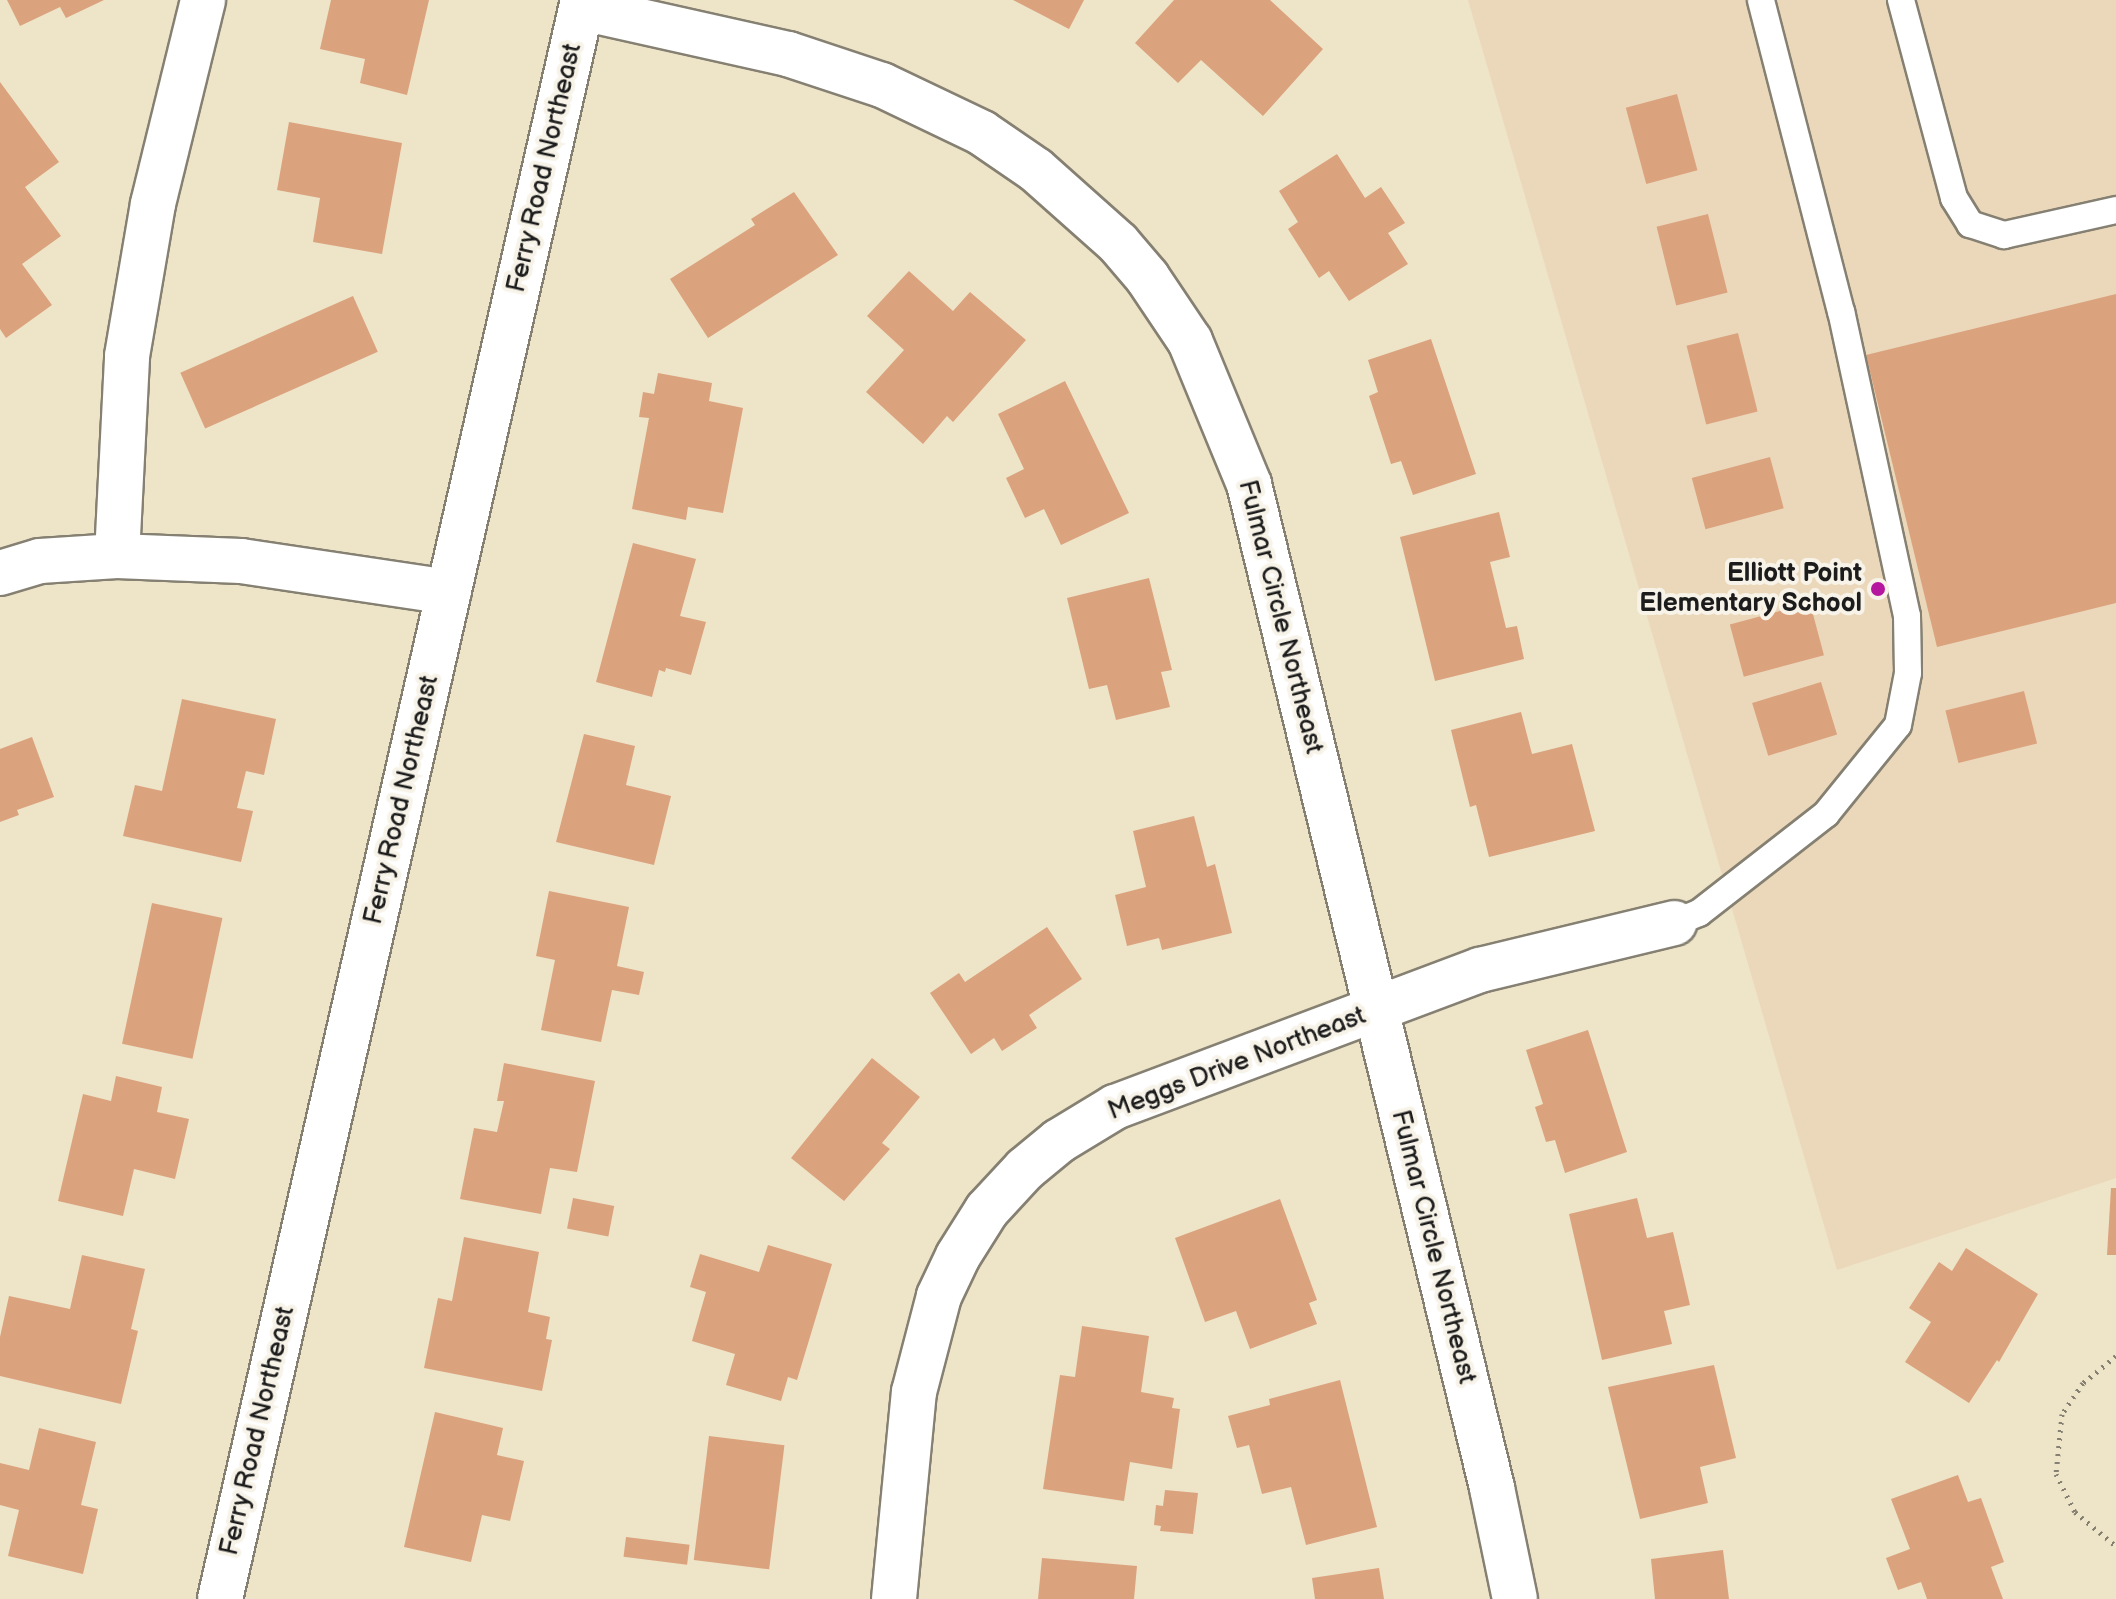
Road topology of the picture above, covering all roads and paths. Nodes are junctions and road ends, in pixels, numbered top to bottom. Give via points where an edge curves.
1 (203, 0) edge
2 (1761, 0) edge
3 (1901, 0) edge
4 (582, 4) edge
5 (2116, 210) edge
6 (117, 556) junction
7 (0, 573) edge
8 (449, 592) junction
9 (1674, 923) joint
10 (1376, 1011) junction
11 (2116, 1356) edge
12 (2116, 1546) edge
13 (220, 1599) edge
14 (894, 1599) edge
15 (1515, 1599) edge

1 - 6 street via 153,204 127,356
2 - 9 lane via 1848,342 1907,616 1908,673 1898,725 1826,814 1699,913
3 - 5 lane via 1954,198 1970,224 2004,235
4 - 8 street, Ferry Road Northeast
4 - 10 street, Fulmar Circle Northeast via 788,54 913,97 982,133 1036,170 1118,243 1147,277 1190,341 1249,484
6 - 7 street via 40,561
6 - 8 street via 241,561
8 - 13 street, Ferry Road Northeast
9 - 10 street, Meggs Drive Northeast via 1480,970
10 - 14 street, Meggs Drive Northeast via 1115,1107 1059,1141 987,1210 939,1296 914,1392
10 - 15 street, Fulmar Circle Northeast
11 - 12 path via 2083,1383 2062,1414 2056,1474 2075,1512

